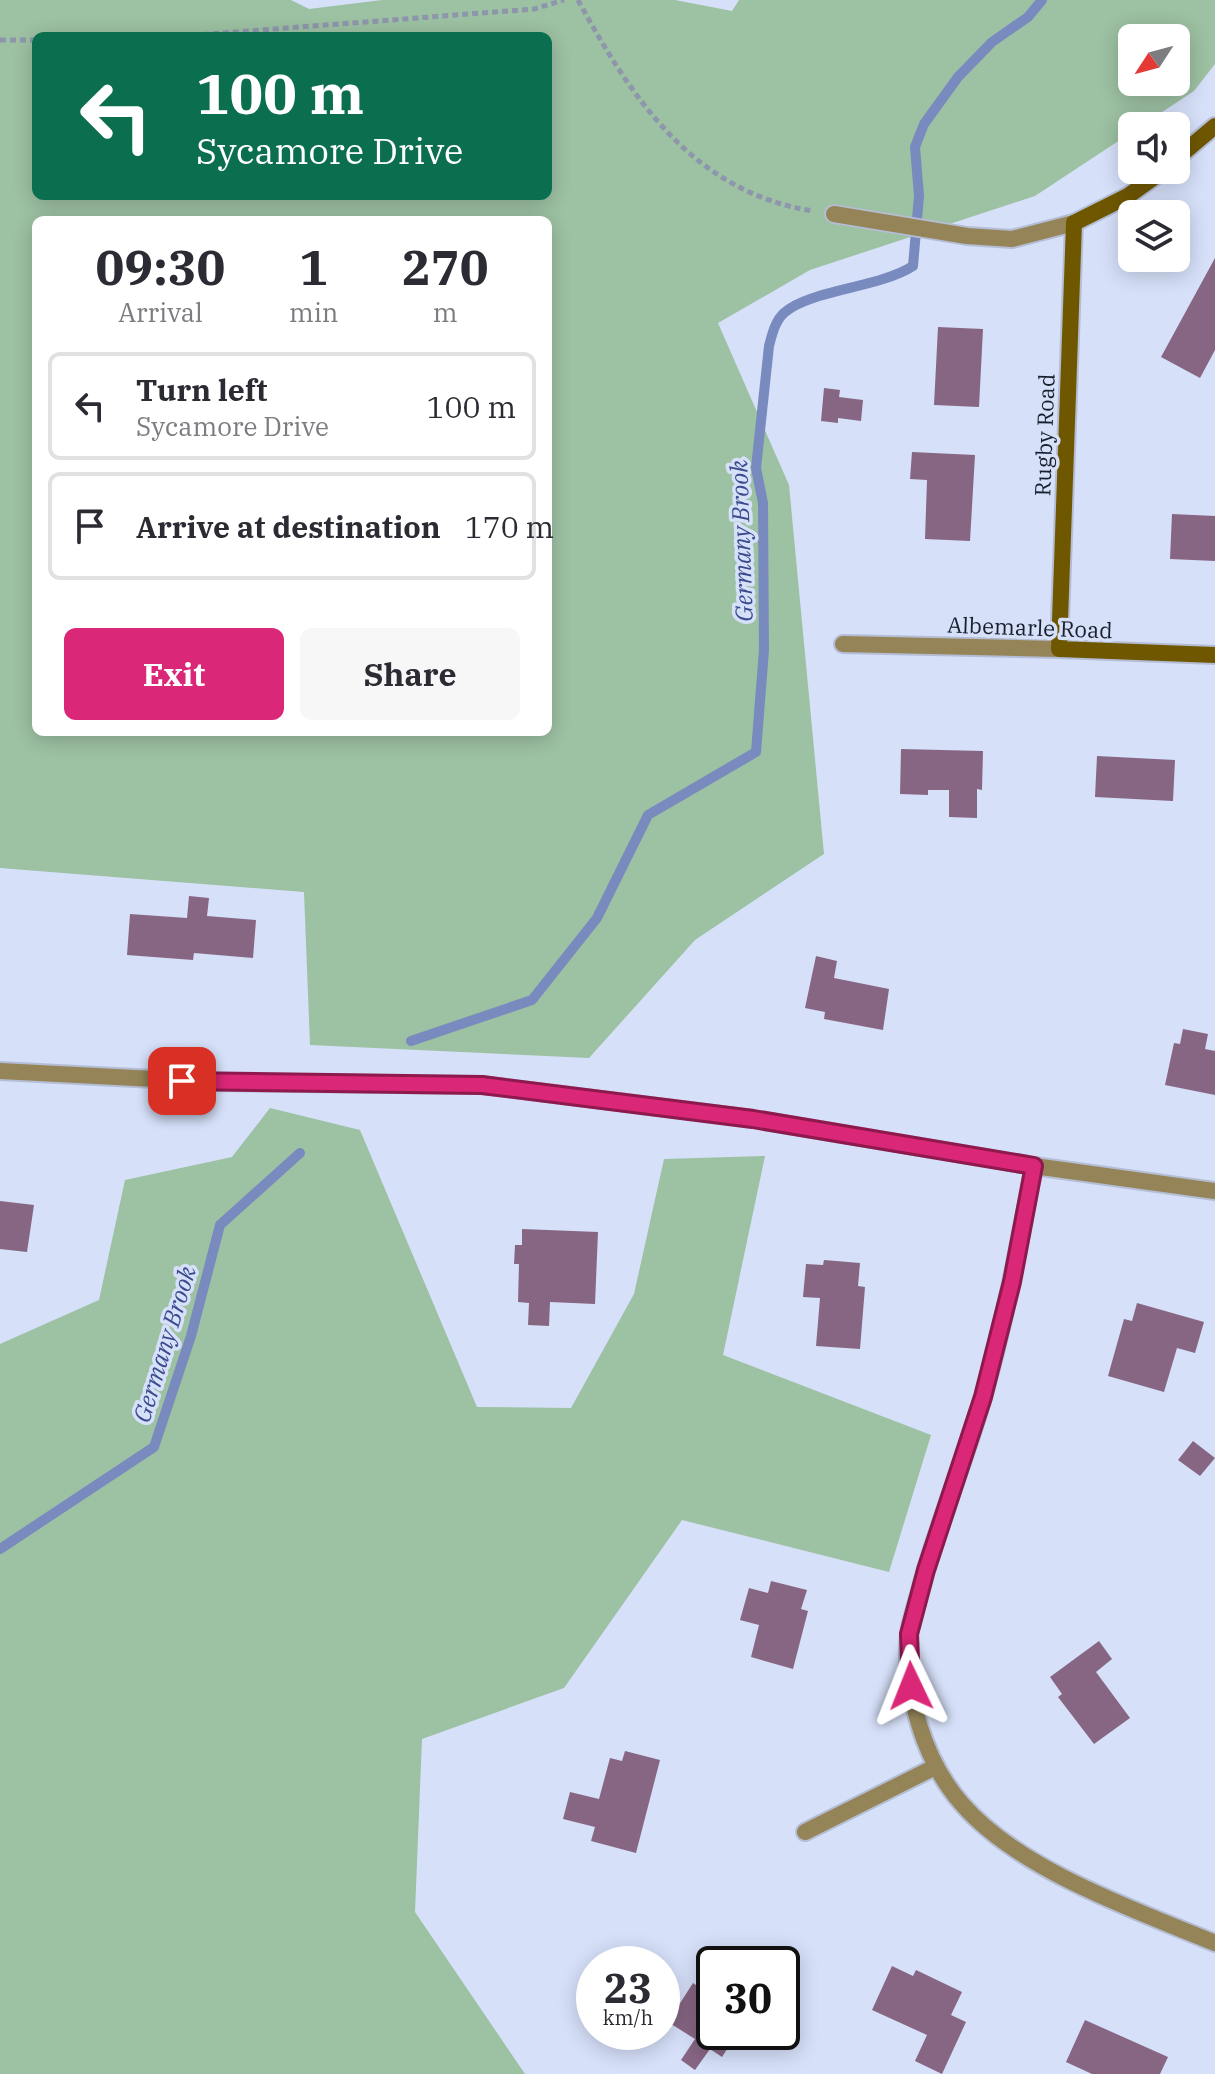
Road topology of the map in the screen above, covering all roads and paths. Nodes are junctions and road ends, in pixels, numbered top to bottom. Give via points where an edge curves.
1 (564, 0) edge
2 (578, 0) edge
3 (235, 32) edge
4 (0, 40) edge
5 (32, 40) edge
6 (1215, 126) edge
7 (1190, 147) edge
8 (1145, 184) edge
9 (834, 214) joint
10 (1074, 223) junction
11 (843, 644) dead end
12 (1059, 649) junction
13 (1215, 655) edge
14 (0, 1071) edge
15 (1034, 1166) junction
16 (1215, 1191) edge
17 (935, 1767) junction
18 (805, 1832) dead end
19 (1215, 1943) edge

1 - 3 path via 534,9
2 - 9 path via 616,68 700,164 754,195
4 - 5 path
6 - 7 street
8 - 10 street
9 - 10 street via 967,236 1020,239
10 - 12 street, Rugby Road
11 - 12 street, Albemarle Road
12 - 13 street, Albemarle Road
14 - 15 street via 212,1082 482,1085 753,1119
15 - 16 street
15 - 17 street via 983,1397 909,1634 911,1686
17 - 18 street
17 - 19 street via 962,1805 1002,1840 1077,1885

